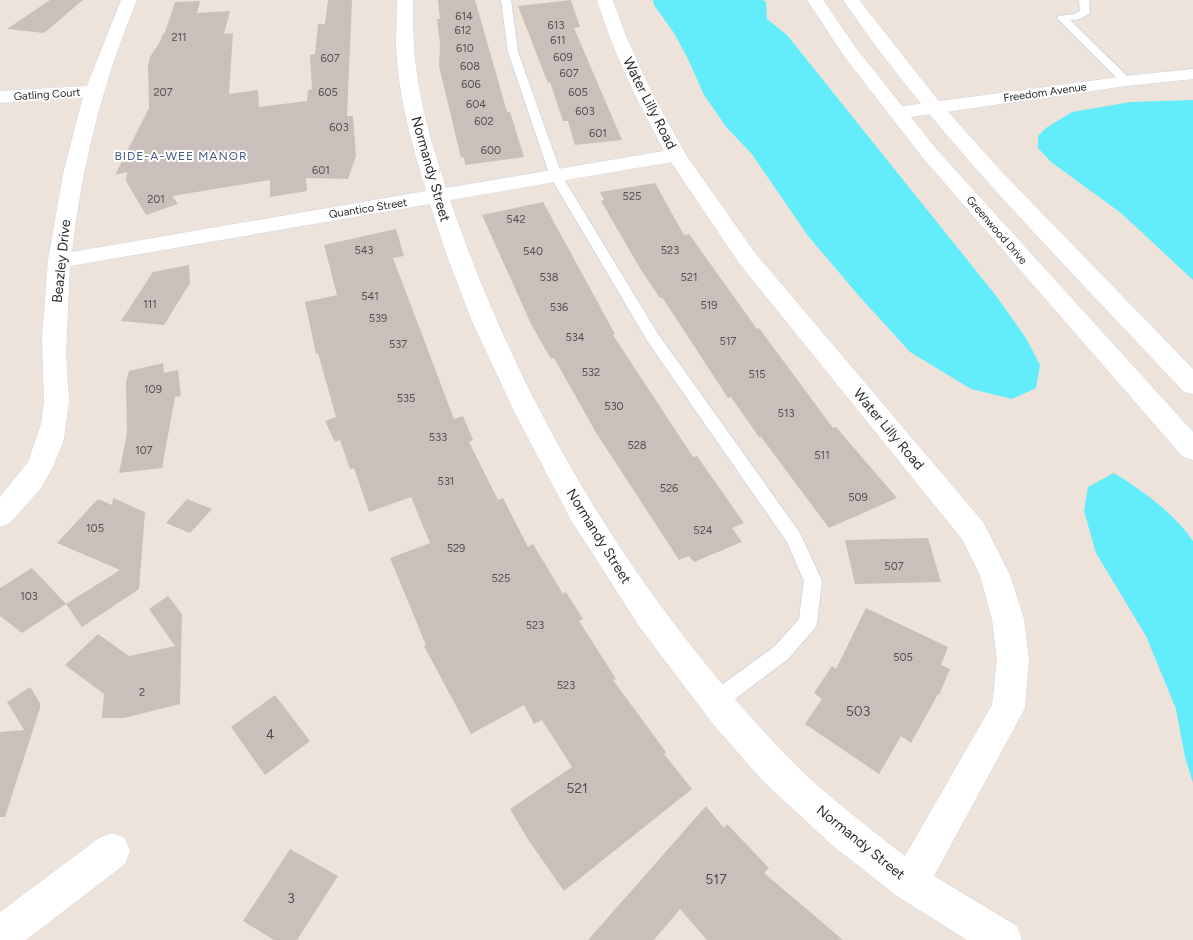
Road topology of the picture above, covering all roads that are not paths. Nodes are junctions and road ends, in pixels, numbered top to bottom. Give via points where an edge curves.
1 (129, 0) edge
2 (404, 0) edge
3 (506, 0) edge
4 (605, 0) edge
5 (815, 0) edge
6 (851, 0) edge
7 (1084, 0) edge
8 (1193, 74) edge
9 (1126, 81) junction
10 (93, 91) junction
11 (0, 97) edge
12 (934, 108) junction
13 (897, 113) junction
14 (676, 154) junction
15 (556, 176) junction
16 (438, 197) junction
17 (60, 261) junction
18 (1193, 385) edge
19 (1193, 450) edge
20 (0, 515) edge
21 (716, 701) junction
22 (112, 851) dead end
23 (910, 883) junction
24 (0, 936) edge
25 (1002, 940) edge

1 - 10 street, Beazley Drive
2 - 16 street, Normandy Street via 411,96
3 - 15 lane via 513,52
4 - 14 street, Water Lilly Road via 616,34 642,91
5 - 13 street, Greenwood Drive
6 - 12 street
7 - 9 lane via 1085,13 1062,18
8 - 9 street, Freedom Avenue
9 - 12 street, Freedom Avenue
10 - 11 street, Gatling Court
10 - 17 street, Beazley Drive via 76,156
12 - 13 street, Freedom Avenue
12 - 18 street
13 - 19 street, Greenwood Drive
14 - 15 street, Quantico Street
14 - 23 street, Water Lilly Road via 747,258 973,531 995,575 1008,619 1013,660 1008,708
15 - 16 street, Quantico Street
15 - 21 lane via 653,338 794,538 814,581 808,622 781,653
16 - 17 street, Quantico Street
16 - 21 street, Normandy Street via 484,321 526,410 581,512 650,616
17 - 20 street, Beazley Drive via 54,362 56,407 46,453 17,500
21 - 23 street, Normandy Street via 774,767 845,832
22 - 24 street
23 - 25 street, Normandy Street

